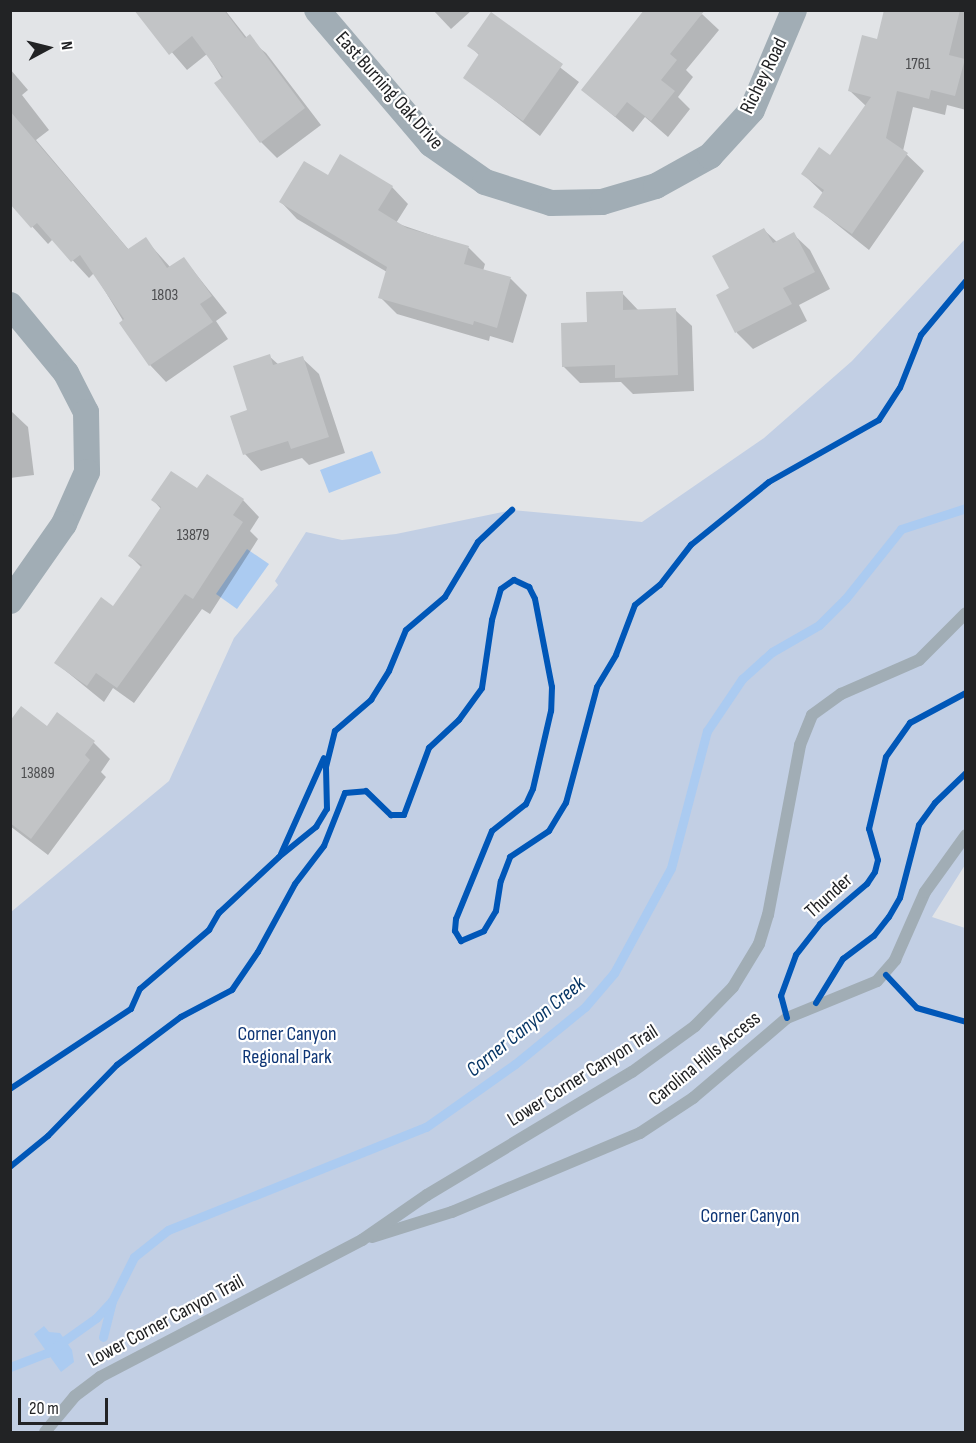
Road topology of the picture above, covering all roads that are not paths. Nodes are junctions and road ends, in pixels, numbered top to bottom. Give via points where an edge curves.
1 (317, 10) edge
2 (794, 10) edge
3 (602, 202) joint
4 (10, 305) edge
5 (12, 598) edge
6 (966, 613) edge
7 (966, 835) edge
8 (362, 1240) junction
9 (45, 1432) edge

1 - 3 street, East Burning Oak Drive via 431,144 485,182 551,203
2 - 3 street, Richey Road via 752,110 710,156 656,186
4 - 5 street via 66,374 86,412 87,472 64,524
6 - 8 lane, Lower Corner Canyon Trail via 919,660 841,694 812,715 800,745 768,915 759,944 733,987 695,1026 632,1072 427,1195
7 - 8 lane, Carolina Hills Access via 925,892 895,960 877,981 787,1018 693,1098 640,1133 452,1212
8 - 9 lane, Lower Corner Canyon Trail via 119,1366 75,1396

